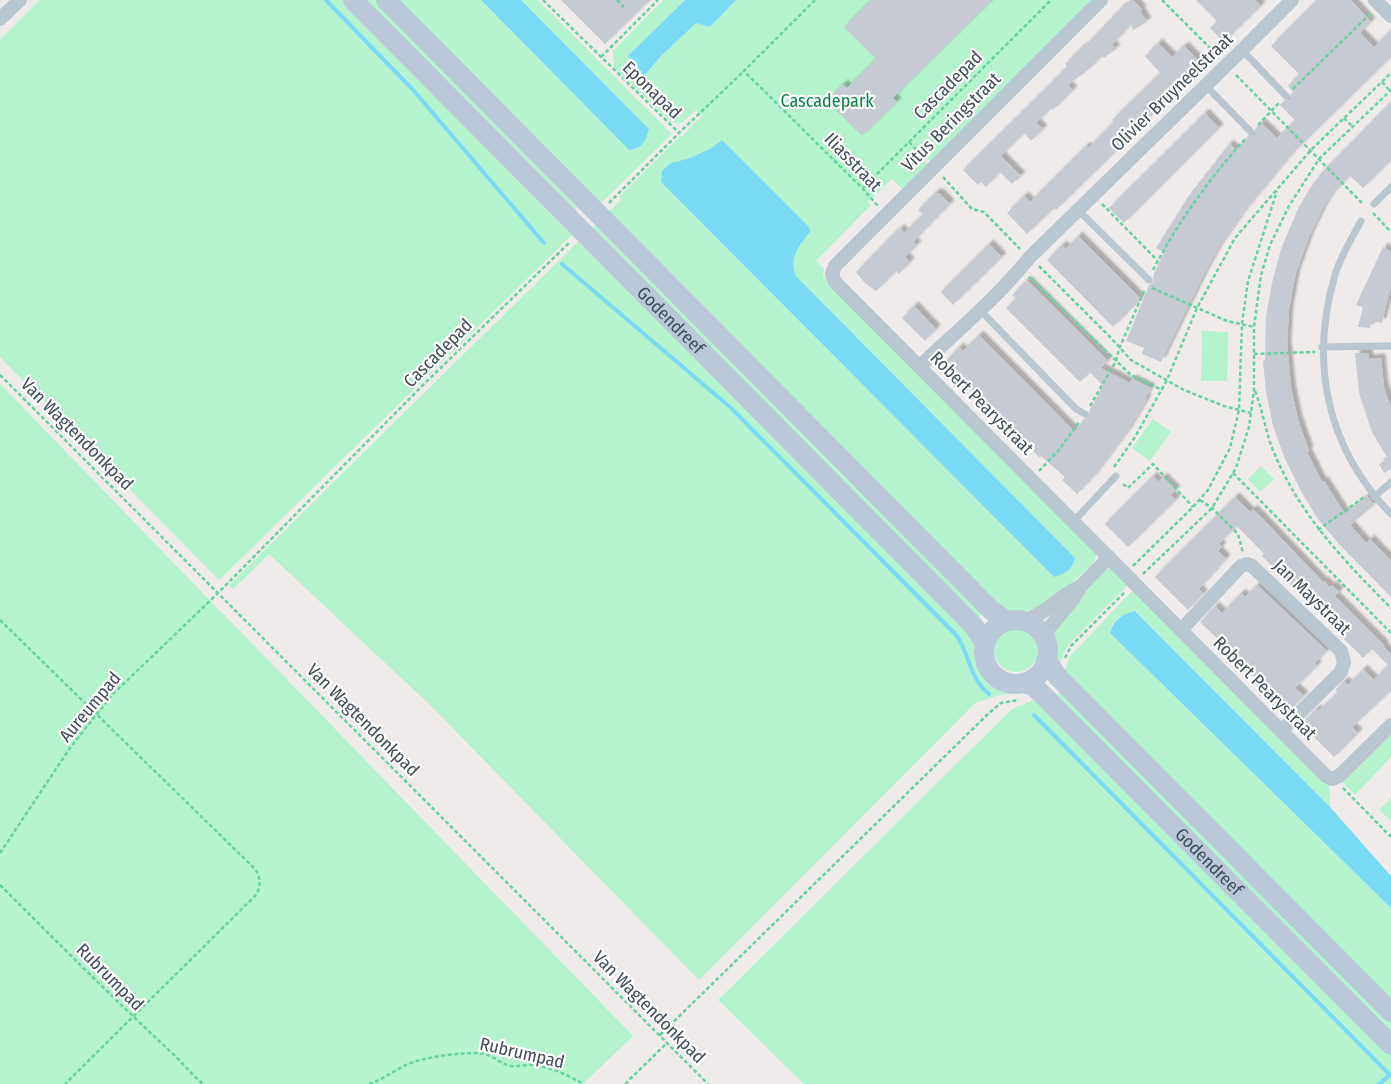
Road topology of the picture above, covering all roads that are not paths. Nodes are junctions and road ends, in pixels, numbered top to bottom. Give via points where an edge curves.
1 (20, 0) edge
2 (352, 0) edge
3 (386, 0) edge
4 (1101, 0) edge
5 (1292, 0) edge
6 (1378, 2) edge
7 (1391, 16) edge
8 (0, 20) edge
9 (1242, 50) junction
10 (1206, 86) junction
11 (1286, 96) road end
12 (1251, 132) road end
13 (1391, 187) edge
14 (1374, 204) dead end
15 (1078, 210) junction
16 (1361, 221) dead end
17 (832, 274) joint
18 (1148, 280) road end
19 (980, 310) junction
20 (1391, 346) edge
21 (1322, 349) junction
22 (919, 367) junction
23 (1084, 414) road end
24 (1116, 476) road end
25 (1391, 482) edge
26 (1372, 494) junction
27 (1391, 514) edge
28 (1073, 522) junction
29 (1109, 557) junction
30 (1081, 586) junction
31 (1016, 621) junction
32 (1181, 630) junction
33 (985, 643) junction
34 (1046, 651) junction
35 (1024, 683) junction
36 (1391, 725) edge
37 (1281, 731) junction
38 (1391, 1012) edge
39 (1391, 1046) edge

1 - 8 street
2 - 33 main road, Godendreef via 577,230 973,625
3 - 31 main road, Godendreef via 588,203 606,210 990,609 998,616
4 - 17 street, Vitus Beringstraat via 932,167 835,266
5 - 9 street, Olivier Bruyneelstraat
6 - 7 street
9 - 10 street, Olivier Bruyneelstraat
9 - 11 lane
10 - 12 lane
10 - 15 street, Olivier Bruyneelstraat
13 - 14 lane
15 - 18 lane
15 - 19 street, Olivier Bruyneelstraat
16 - 21 lane via 1335,274
17 - 22 street, Robert Pearystraat via 835,282
19 - 22 street, Olivier Bruyneelstraat
19 - 23 lane
20 - 21 lane
21 - 26 lane via 1329,403 1338,432 1354,467
22 - 28 street, Robert Pearystraat
24 - 28 lane
25 - 26 lane
26 - 27 lane
28 - 29 street, Robert Pearystraat
29 - 30 street
29 - 32 street, Robert Pearystraat
30 - 31 street via 1067,592 1038,616
30 - 34 street via 1049,628
31 - 33 main road via 994,629
31 - 34 main road via 1038,629
32 - 37 street, Robert Pearystraat
32 - 37 street, Jan Maystraat via 1246,564 1252,566 1341,651 1344,667
33 - 35 main road via 985,659 993,674 1007,682
34 - 35 main road via 1043,668
34 - 38 main road, Godendreef via 1058,677
35 - 39 main road, Godendreef via 1042,694
36 - 37 street, Robert Pearystraat via 1339,776 1332,779

